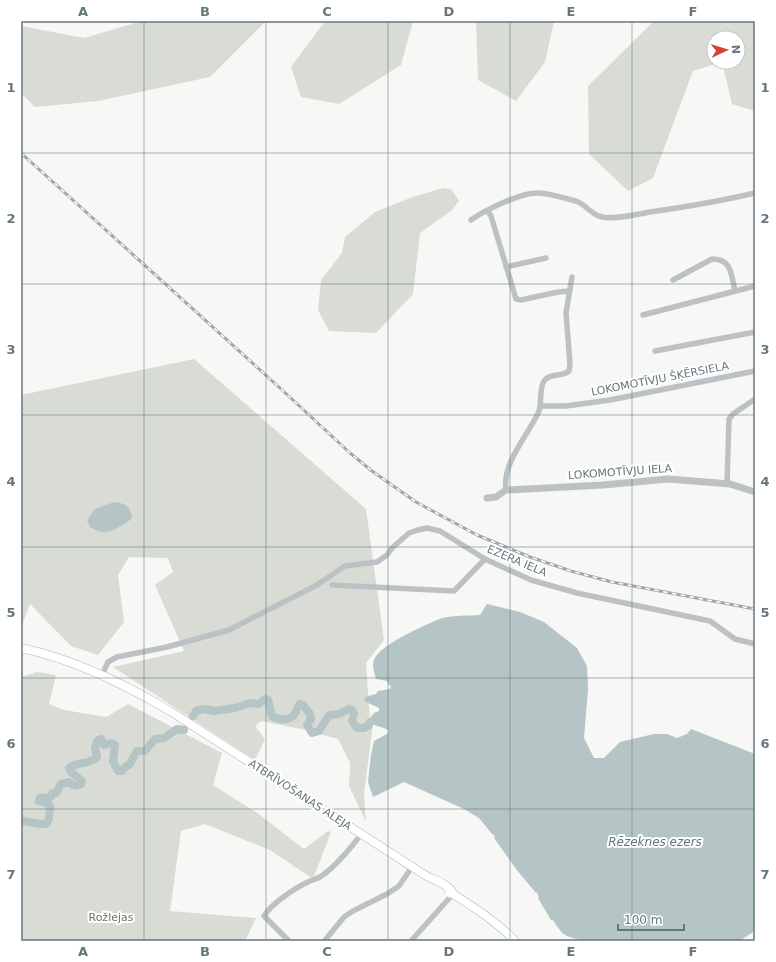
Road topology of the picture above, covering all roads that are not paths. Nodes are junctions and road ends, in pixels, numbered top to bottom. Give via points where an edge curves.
1 (755, 193) edge
2 (488, 211) junction
3 (471, 220) dead end
4 (546, 258) dead end
5 (506, 267) junction
6 (572, 277) dead end
7 (673, 280) dead end
8 (755, 286) edge
9 (570, 291) junction
10 (735, 291) junction
11 (643, 315) dead end
12 (755, 332) edge
13 (656, 351) dead end
14 (755, 371) edge
15 (755, 399) edge
16 (540, 406) junction
17 (727, 484) junction
18 (506, 490) junction
19 (755, 492) edge
20 (487, 498) dead end
21 (485, 559) junction
22 (332, 585) dead end
23 (755, 644) edge
24 (21, 648) edge
25 (102, 675) junction
26 (361, 834) junction
27 (412, 867) junction
28 (453, 894) junction
29 (506, 933) junction
30 (326, 939) dead end
31 (289, 941) edge
32 (410, 941) edge
33 (511, 941) edge
34 (515, 941) edge

1 - 2 street via 671,210 604,217 576,201 542,193 530,193
2 - 3 street
2 - 5 street
4 - 5 street
5 - 9 street via 517,300
6 - 9 street
7 - 10 street via 712,259 724,260
8 - 10 street
9 - 16 street via 566,313 570,369 566,374 545,379
10 - 11 street
12 - 13 street
14 - 16 street, LOKOMOTĪVJU ŠĶĒRSIELA via 569,406
15 - 17 street via 729,419
16 - 18 street via 509,464 505,481
17 - 18 street, LOKOMOTĪVJU IELA via 668,479
17 - 19 street, LOKOMOTĪVJU IELA
18 - 20 street, LOKOMOTĪVJU IELA via 496,497
21 - 22 street via 454,591
21 - 23 street, EZERA IELA via 550,586 710,621 735,639
21 - 25 street, EZERA IELA via 440,531 427,528 418,530 399,540 388,555 377,562 344,566 317,585 228,630 167,648 117,657 108,662
24 - 25 main road, ATBRĪVOŠANAS ALEJA via 72,662
25 - 26 main road, ATBRĪVOŠANAS ALEJA via 170,711
26 - 27 main road, ATBRĪVOŠANAS ALEJA
26 - 31 street via 343,856 320,877 307,882 267,911 264,916
27 - 28 main road, ATBRĪVOŠANAS ALEJA via 449,894
27 - 30 street via 399,886 344,917
28 - 29 main road, ATBRĪVOŠANAS ALEJA via 488,917
28 - 32 street
29 - 33 main road, ATBRĪVOŠANAS ALEJA
29 - 34 main road, ATBRĪVOŠANAS ALEJA

